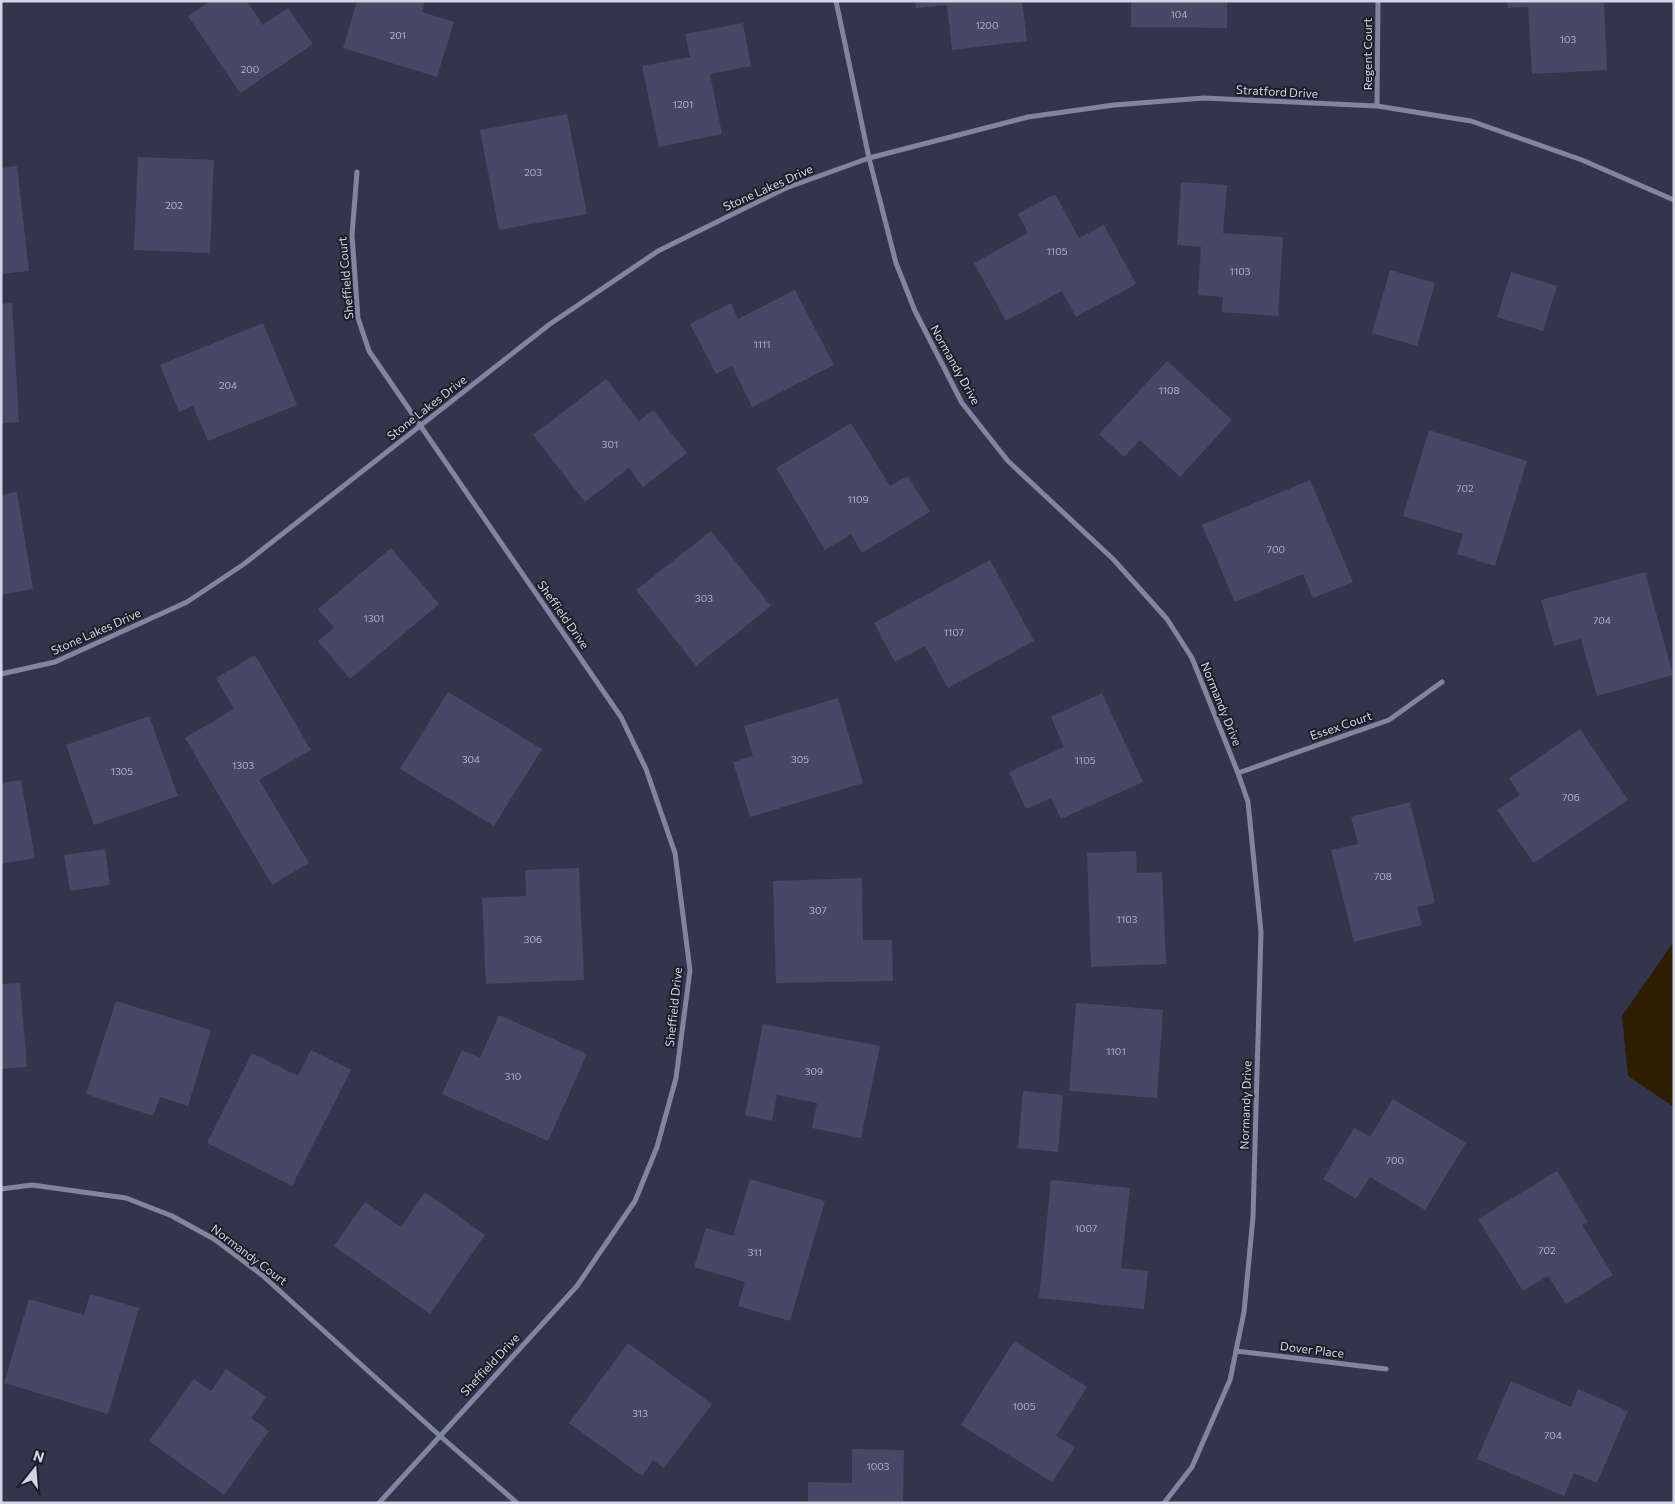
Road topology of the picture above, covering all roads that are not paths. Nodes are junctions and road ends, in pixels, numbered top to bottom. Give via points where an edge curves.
1 (836, 1) edge
2 (1378, 1) edge
3 (1377, 106) junction
4 (869, 158) junction
5 (357, 172) dead end
6 (1674, 200) edge
7 (420, 426) junction
8 (1, 674) edge
9 (1442, 682) dead end
10 (1238, 773) junction
11 (1, 1188) edge
12 (1236, 1352) junction
13 (1386, 1369) dead end
14 (439, 1435) junction
15 (379, 1503) edge
16 (517, 1503) edge
17 (1164, 1503) edge

1 - 4 street, Normandy Drive
2 - 3 street, Regent Court
3 - 4 street, Stratford Drive via 1204,98 1114,104 1028,117
3 - 6 street, Stratford Drive via 1471,122 1582,160
4 - 7 street, Stone Lakes Drive via 786,188 658,251 550,324
4 - 10 street, Normandy Drive via 896,263 915,311 962,403 1008,461 1113,559 1167,619 1192,658
5 - 7 street, Sheffield Court via 352,235 358,318 369,351
7 - 8 street, Stone Lakes Drive via 244,564 187,602 55,662
7 - 14 street, Sheffield Drive via 621,717 646,769 674,853 690,970 676,1078 657,1148 635,1202 577,1286
9 - 10 street, Essex Court via 1389,720
10 - 12 street, Normandy Drive via 1248,802 1261,932 1253,1217 1244,1312
11 - 14 street, Normandy Court via 32,1185 126,1198 172,1216 214,1239 262,1274
12 - 13 street, Dover Place
12 - 17 street, Normandy Drive via 1230,1380 1192,1467
14 - 15 street, Sheffield Drive
14 - 16 street

